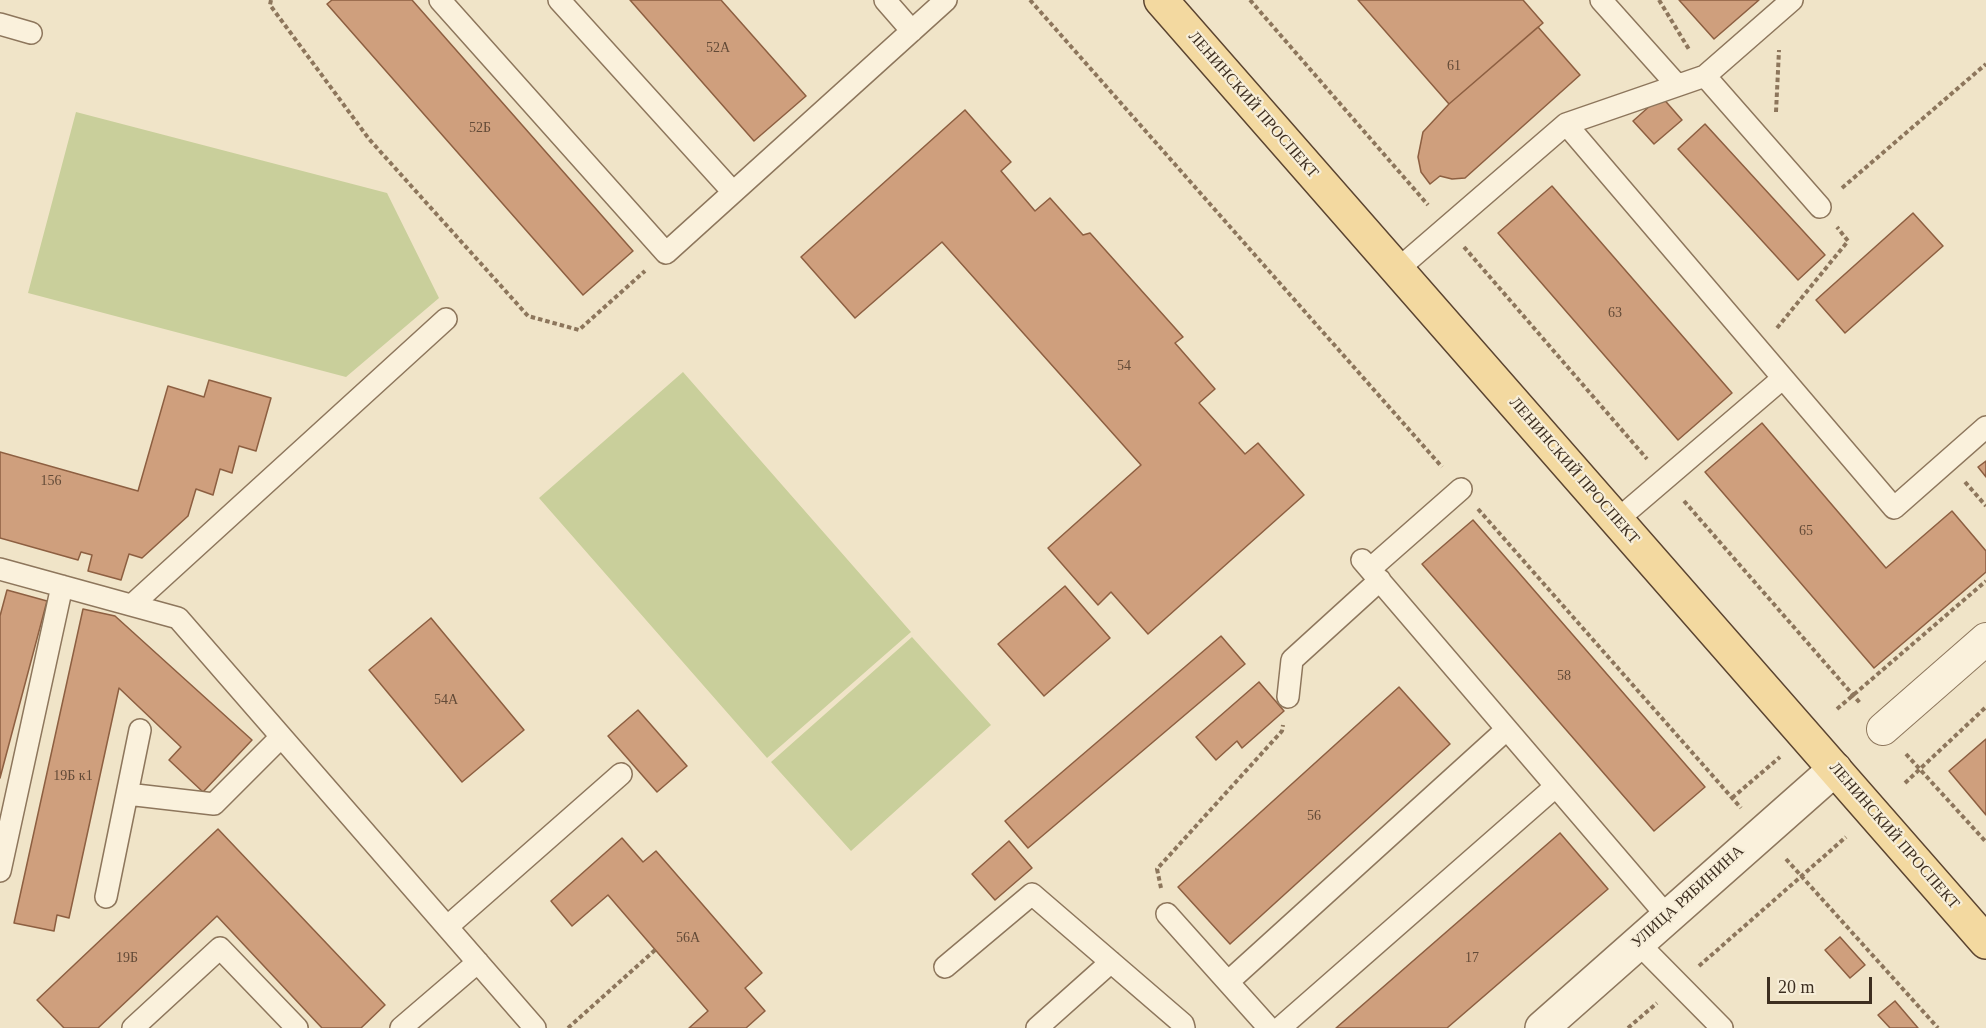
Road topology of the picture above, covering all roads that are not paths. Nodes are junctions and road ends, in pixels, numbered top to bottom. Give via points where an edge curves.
1 (440, 0) edge
2 (559, 0) edge
3 (885, 0) edge
4 (946, 0) edge
5 (1161, 0) edge
6 (1602, 0) edge
7 (1786, 5) edge
8 (0, 24) edge
9 (912, 31) junction
10 (31, 33) dead end
11 (1705, 76) junction
12 (1677, 85) junction
13 (1566, 124) junction
14 (733, 192) junction
15 (1820, 207) road end
16 (1397, 270) junction
17 (446, 319) dead end
18 (1783, 378) junction
19 (1986, 427) edge
20 (1461, 489) road end
21 (1617, 520) junction
22 (0, 569) edge
23 (1371, 570) junction
24 (62, 586) junction
25 (132, 605) junction
26 (1986, 639) edge
27 (1288, 698) road end
28 (1883, 729) road end
29 (140, 730) dead end
30 (1506, 730) junction
31 (281, 737) junction
32 (1835, 769) junction
33 (621, 774) dead end
34 (1556, 787) junction
35 (127, 794) junction
36 (0, 872) edge
37 (106, 897) dead end
38 (1167, 914) road end
39 (1667, 916) junction
40 (447, 927) junction
41 (1637, 942) junction
42 (1986, 942) edge
43 (478, 962) junction
44 (1111, 962) junction
45 (945, 967) dead end
46 (1228, 981) junction
47 (133, 1028) edge
48 (297, 1028) edge
49 (401, 1028) edge
50 (535, 1028) edge
51 (1037, 1028) edge
52 (1184, 1028) edge
53 (1269, 1028) edge
54 (1280, 1028) edge
55 (1542, 1028) edge
56 (1722, 1028) edge

1 - 14 lane via 666,253
2 - 14 lane
3 - 9 lane
4 - 9 lane
5 - 16 main road, ЛЕНИНСКИЙ ПРОСПЕКТ
6 - 12 lane
7 - 11 lane
8 - 10 lane
9 - 14 lane
11 - 12 lane
11 - 15 lane
12 - 13 lane
13 - 16 lane
13 - 18 lane
16 - 21 main road, ЛЕНИНСКИЙ ПРОСПЕКТ
17 - 25 lane
18 - 19 lane via 1894,508
18 - 21 lane
20 - 23 lane
21 - 32 main road, ЛЕНИНСКИЙ ПРОСПЕКТ
22 - 24 lane
23 - 27 lane via 1292,660
23 - 30 lane
24 - 25 lane
24 - 36 lane
25 - 31 lane via 178,618
26 - 28 street
29 - 35 lane
30 - 34 lane
30 - 46 lane
31 - 35 lane via 214,804
31 - 40 lane
32 - 39 street, УЛИЦА РЯБИНИНА
32 - 42 main road, ЛЕНИНСКИЙ ПРОСПЕКТ
33 - 40 lane
34 - 39 lane
34 - 54 lane
35 - 37 lane
38 - 46 lane
39 - 41 street, УЛИЦА РЯБИНИНА
40 - 43 lane
41 - 55 street, УЛИЦА РЯБИНИНА
41 - 56 lane
43 - 49 lane
43 - 50 lane
44 - 45 lane via 1032,894
44 - 51 lane
44 - 52 lane
46 - 53 lane
47 - 48 lane via 220,948

